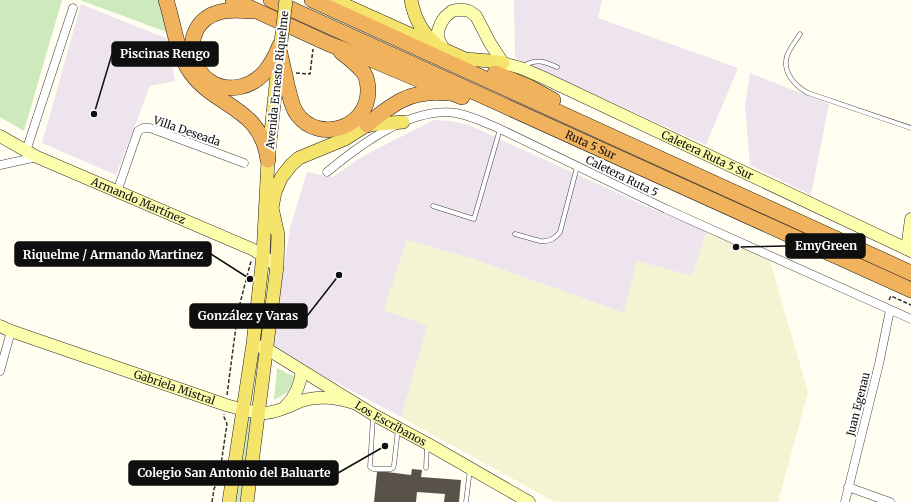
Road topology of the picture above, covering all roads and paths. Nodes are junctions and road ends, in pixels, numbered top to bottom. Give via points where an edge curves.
1 (166, 0) edge
2 (233, 0) edge
3 (271, 0) edge
4 (286, 0) edge
5 (312, 0) edge
6 (334, 0) edge
7 (411, 0) edge
8 (73, 8) dead end
9 (260, 13) junction
10 (800, 34) dead end
11 (329, 44) junction
12 (280, 47) junction
13 (444, 50) junction
14 (465, 59) junction
15 (503, 63) junction
16 (557, 67) dead end
17 (521, 68) junction
18 (284, 72) junction
19 (310, 74) dead end
20 (455, 94) junction
21 (515, 110) junction
22 (403, 122) junction
23 (367, 125) junction
24 (911, 128) edge
25 (500, 129) junction
26 (0, 136) edge
27 (26, 151) junction
28 (37, 157) junction
29 (268, 160) junction
30 (244, 163) dead end
31 (0, 165) edge
32 (577, 167) junction
33 (327, 172) dead end
34 (723, 188) junction
35 (117, 192) junction
36 (433, 206) dead end
37 (272, 208) junction
38 (911, 219) edge
39 (515, 234) dead end
40 (909, 250) edge
41 (258, 253) junction
42 (277, 266) junction
43 (911, 273) edge
44 (911, 290) edge
45 (890, 296) dead end
46 (911, 306) edge
47 (890, 310) junction
48 (911, 319) edge
49 (5, 328) edge
50 (253, 344) junction
51 (267, 349) junction
52 (0, 371) edge
53 (302, 371) junction
54 (354, 403) junction
55 (226, 404) junction
56 (284, 408) junction
57 (243, 409) junction
58 (258, 413) junction
59 (374, 415) junction
60 (398, 429) junction
61 (428, 444) junction
62 (426, 468) dead end
63 (470, 469) junction
64 (848, 487) junction
65 (212, 502) edge
66 (229, 502) edge
67 (247, 502) edge
68 (466, 502) edge
69 (529, 502) edge
70 (845, 502) edge
71 (890, 502) edge

1 - 29 highway via 177,43 189,69 197,80 238,110 258,130
2 - 9 highway
3 - 21 highway, Ruta 5 Sur via 350,39
4 - 12 main road, Avenida Ernesto Riquelme, bridge
5 - 34 highway, Ruta 5 Sur
6 - 13 main road
7 - 13 main road via 423,30
8 - 27 street
9 - 11 highway
9 - 12 highway via 234,10 215,14 204,21 196,31 192,43 198,70 209,82 225,88 237,88 251,84 261,77
10 - 24 lane via 786,61 790,77 798,86 808,93
11 - 18 highway via 354,62 367,81 366,101 360,114 350,123 332,130 319,129 306,123 293,108
11 - 20 highway via 365,54
12 - 18 highway
12 - 29 main road, Avenida Ernesto Riquelme
13 - 14 main road
13 - 15 main road via 438,38 440,23 452,11 465,10 476,16
14 - 15 main road
14 - 34 highway via 557,101
15 - 17 main road, Caletera Ruta 5 Sur
16 - 17 lane via 535,61
17 - 40 main road, Caletera Ruta 5 Sur
18 - 19 path
20 - 21 highway
20 - 23 highway via 430,92 407,98 392,105
21 - 44 highway, Ruta 5 Sur
22 - 23 main road
22 - 25 street, Caletera Ruta 5 via 428,114 455,113
22 - 33 street, Caletera Ruta 5 via 343,158
23 - 37 main road via 345,139 304,156 291,165 278,184
25 - 32 street, Caletera Ruta 5
25 - 36 lane via 474,219
26 - 27 main road, Armando Martínez
27 - 28 main road, Armando Martínez
28 - 31 street
28 - 35 main road, Armando Martínez
29 - 37 main road, Avenida Ernesto Riquelme
29 - 41 main road, Avenida Ernesto Riquelme
30 - 35 street, Villa Deseada via 150,128 143,128 138,132
32 - 39 lane via 558,235 540,241
32 - 47 street, Caletera Ruta 5 via 666,210
34 - 43 highway, Ruta 5 Sur
35 - 41 main road, Armando Martínez
37 - 42 main road, Avenida Ernesto Riquelme via 278,235
38 - 40 main road
41 - 42 main road, Armando Martínez
41 - 50 main road, Avenida Ernesto Riquelme
41 - 55 path via 238,311
42 - 51 main road, Avenida Ernesto Riquelme
45 - 46 path
47 - 48 street, Caletera Ruta 5
47 - 64 street, Juan Egenau
49 - 52 street
49 - 55 main road, Gabriela Mistral
50 - 51 main road, Los Escribanos
50 - 57 main road, Avenida Ernesto Riquelme
51 - 53 main road, Los Escribanos
51 - 58 main road, Avenida Ernesto Riquelme
53 - 54 main road, Los Escribanos
53 - 56 main road via 297,391
54 - 56 main road, Gabriela Mistral via 332,398 315,398
54 - 59 main road, Los Escribanos
55 - 57 main road, Gabriela Mistral
55 - 65 path via 224,418 227,424 219,478
56 - 58 main road, Gabriela Mistral
57 - 58 main road, Gabriela Mistral
57 - 66 main road, Avenida Ernesto Riquelme
58 - 67 main road, Avenida Ernesto Riquelme
59 - 60 main road, Los Escribanos
59 - 60 lane via 370,468 393,468
60 - 61 main road, Los Escribanos
61 - 62 lane
61 - 63 main road, Los Escribanos
63 - 68 lane
63 - 69 main road, Los Escribanos
64 - 70 street, Juan Egenau
64 - 71 street

